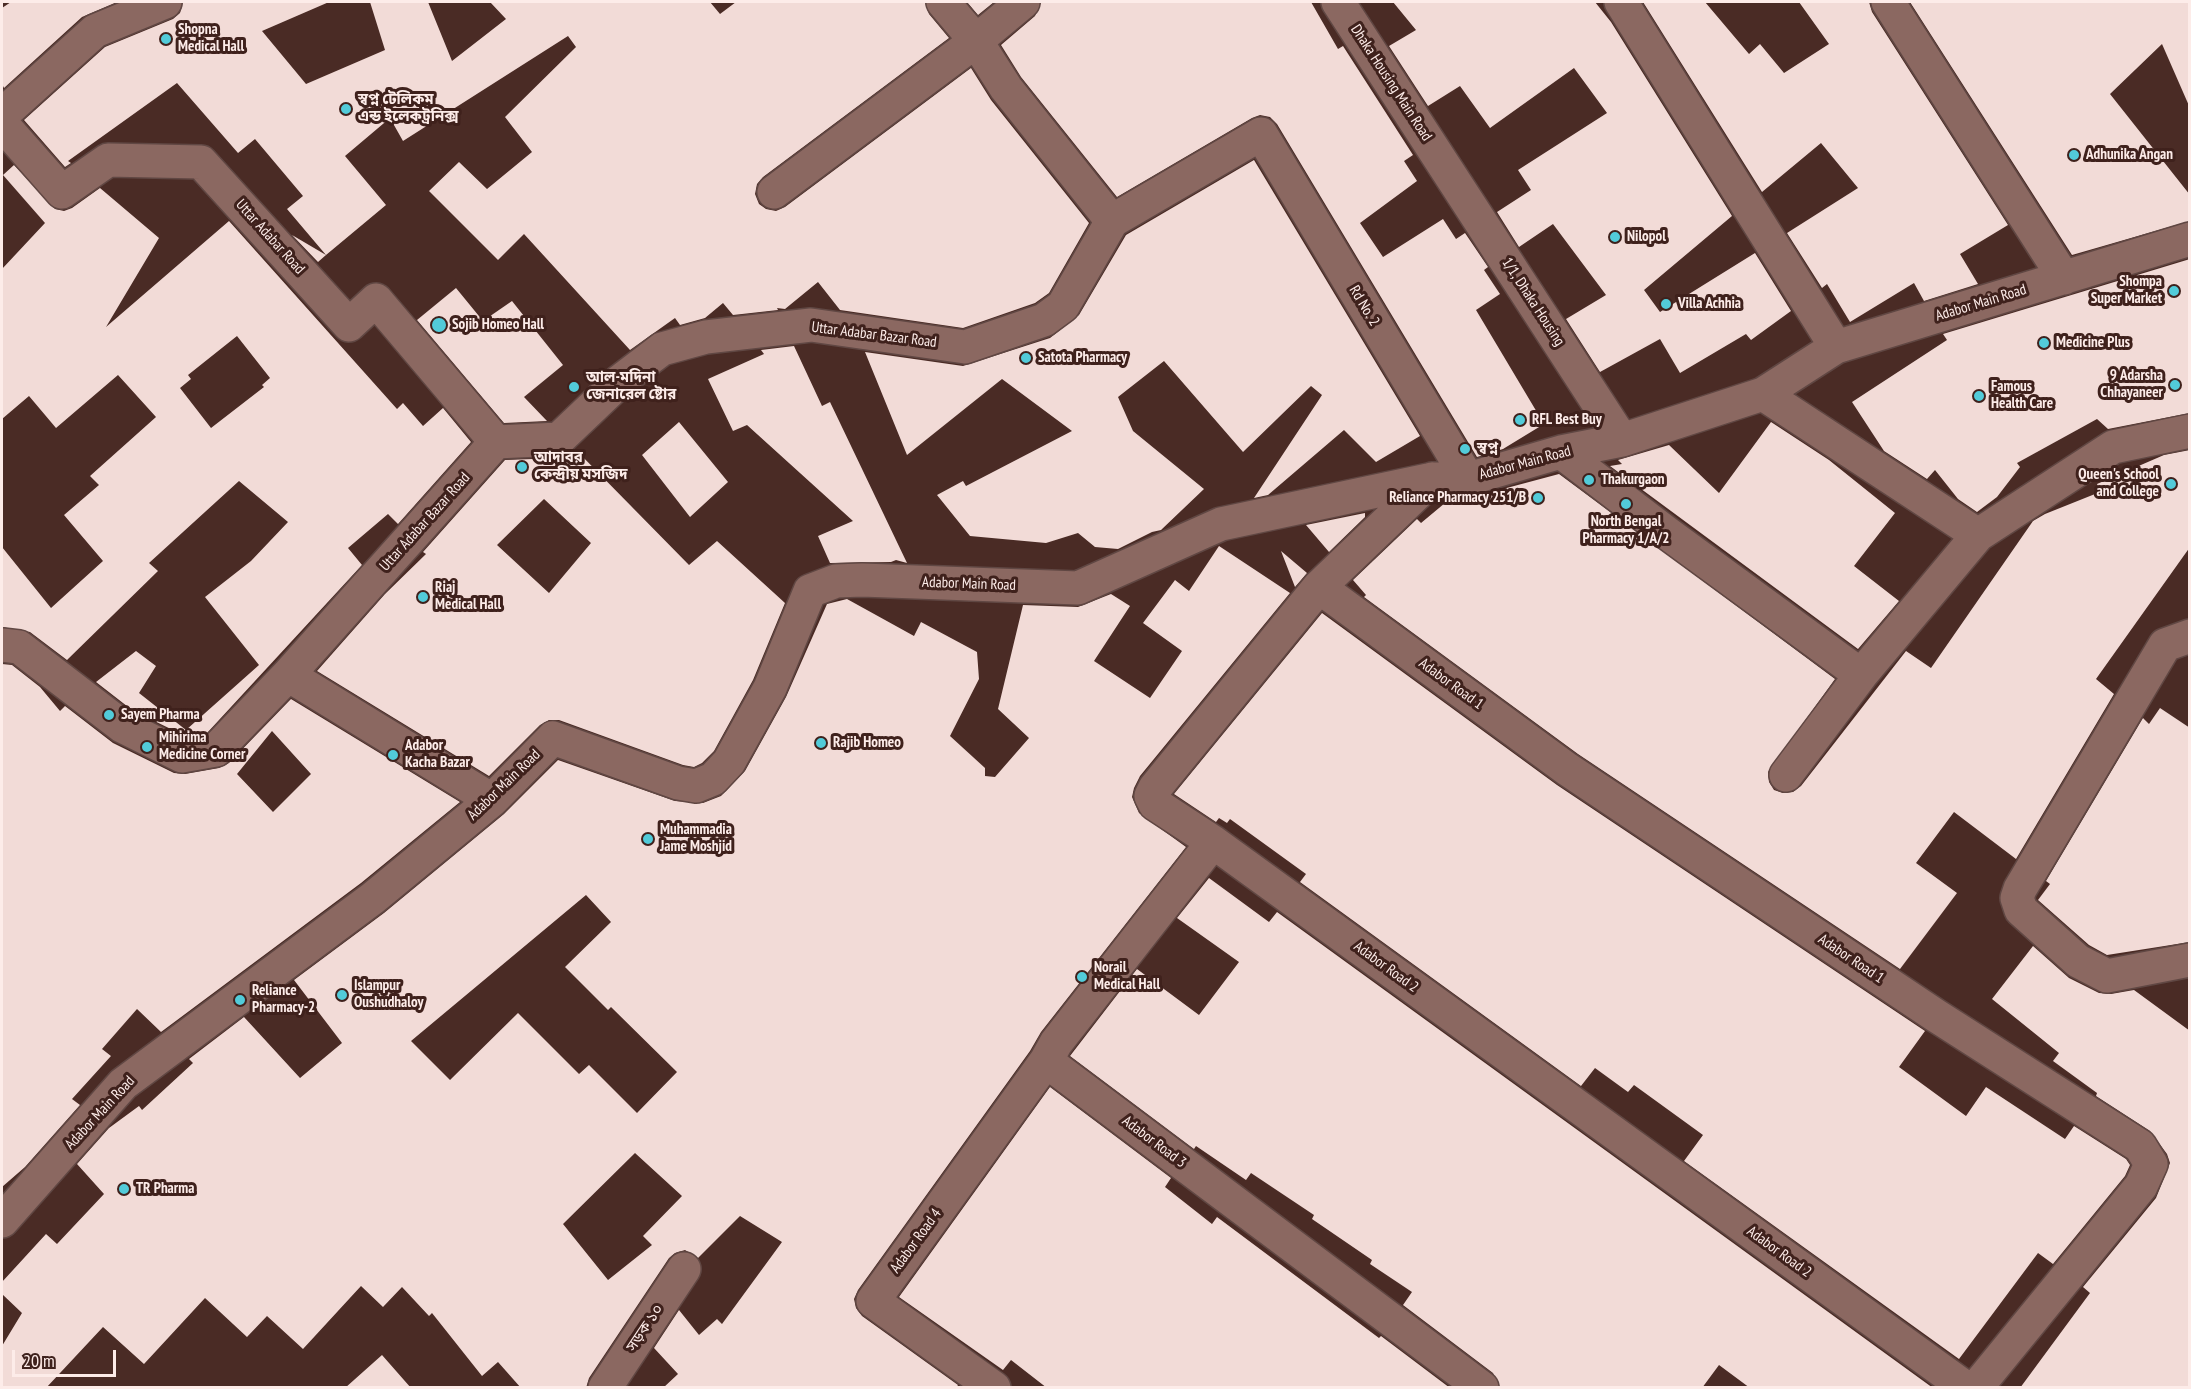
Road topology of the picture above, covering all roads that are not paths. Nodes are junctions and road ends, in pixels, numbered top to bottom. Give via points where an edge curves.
1 (165, 2) edge
2 (943, 2) edge
3 (1023, 2) edge
4 (1338, 2) edge
5 (1621, 2) edge
6 (1888, 2) edge
7 (976, 41) junction
8 (2, 115) edge
9 (2, 124) edge
10 (1261, 134) joint
11 (1444, 165) joint
12 (774, 192) dead end
13 (1112, 221) junction
14 (2190, 239) edge
15 (2064, 278) junction
16 (1836, 347) junction
17 (1762, 394) junction
18 (2190, 431) edge
19 (1622, 440) junction
20 (496, 442) junction
21 (1561, 452) junction
22 (1432, 479) junction
23 (1468, 479) junction
24 (1978, 535) junction
25 (1320, 587) junction
26 (2190, 636) edge
27 (2, 645) edge
28 (288, 675) junction
29 (1861, 675) junction
30 (1786, 775) dead end
31 (492, 800) junction
32 (1213, 842) junction
33 (2190, 960) edge
34 (1046, 1061) junction
35 (2, 1221) edge
36 (684, 1269) dead end
37 (605, 1388) edge
38 (994, 1388) edge
39 (1482, 1388) edge
40 (1966, 1388) edge
41 (1976, 1388) edge

1 - 8 street via 96,31
2 - 7 street
3 - 7 street
4 - 11 street, Dhaka Housing Main Road
5 - 16 street
6 - 15 street
7 - 12 street
7 - 13 street via 1006,88
9 - 20 street, Uttar Adabar Road via 62,192 108,160 201,162 349,325 376,300
10 - 13 street, Uttar Adabar Bazar Road
10 - 23 street, Rd No. 2
11 - 19 street, 1/1, Dhaka Housing
13 - 20 street, Uttar Adabar Bazar Road via 1063,306 1044,320 964,347 811,325 706,337 662,349 620,381 559,439
14 - 15 street, Adabor Main Road
15 - 16 street, Adabor Main Road
16 - 17 street, Adabor Main Road
17 - 19 street, Adabor Main Road
17 - 24 street
18 - 24 street via 2113,447
19 - 21 street, Adabor Main Road
20 - 28 street, Uttar Adabar Bazar Road
21 - 23 street, Adabor Main Road
21 - 29 street
22 - 23 street, Adabor Main Road
22 - 25 street, Adabor Road 2
22 - 31 street, Adabor Main Road via 1221,524 1078,588 836,581 810,591 770,688 729,762 714,778 696,786 678,783 553,738
24 - 29 street
25 - 32 street, Adabor Road 2 via 1151,796 1155,804
25 - 41 street, Adabor Road 1 via 1567,769 1935,1015 2140,1146 2151,1164 2141,1185
26 - 33 street via 2165,645 2017,898 2021,910 2078,961 2107,975
27 - 28 street, Uttar Adabar Bazar Road via 19,647 122,726 182,756 216,750
28 - 31 street
29 - 30 street
31 - 35 street, Adabor Main Road via 373,898 123,1084
32 - 34 street via 1056,1042
32 - 40 street, Adabor Road 2
34 - 38 street, Adabor Road 4 via 873,1300
34 - 39 street, Adabor Road 3
36 - 37 street, সড়ক ১০

